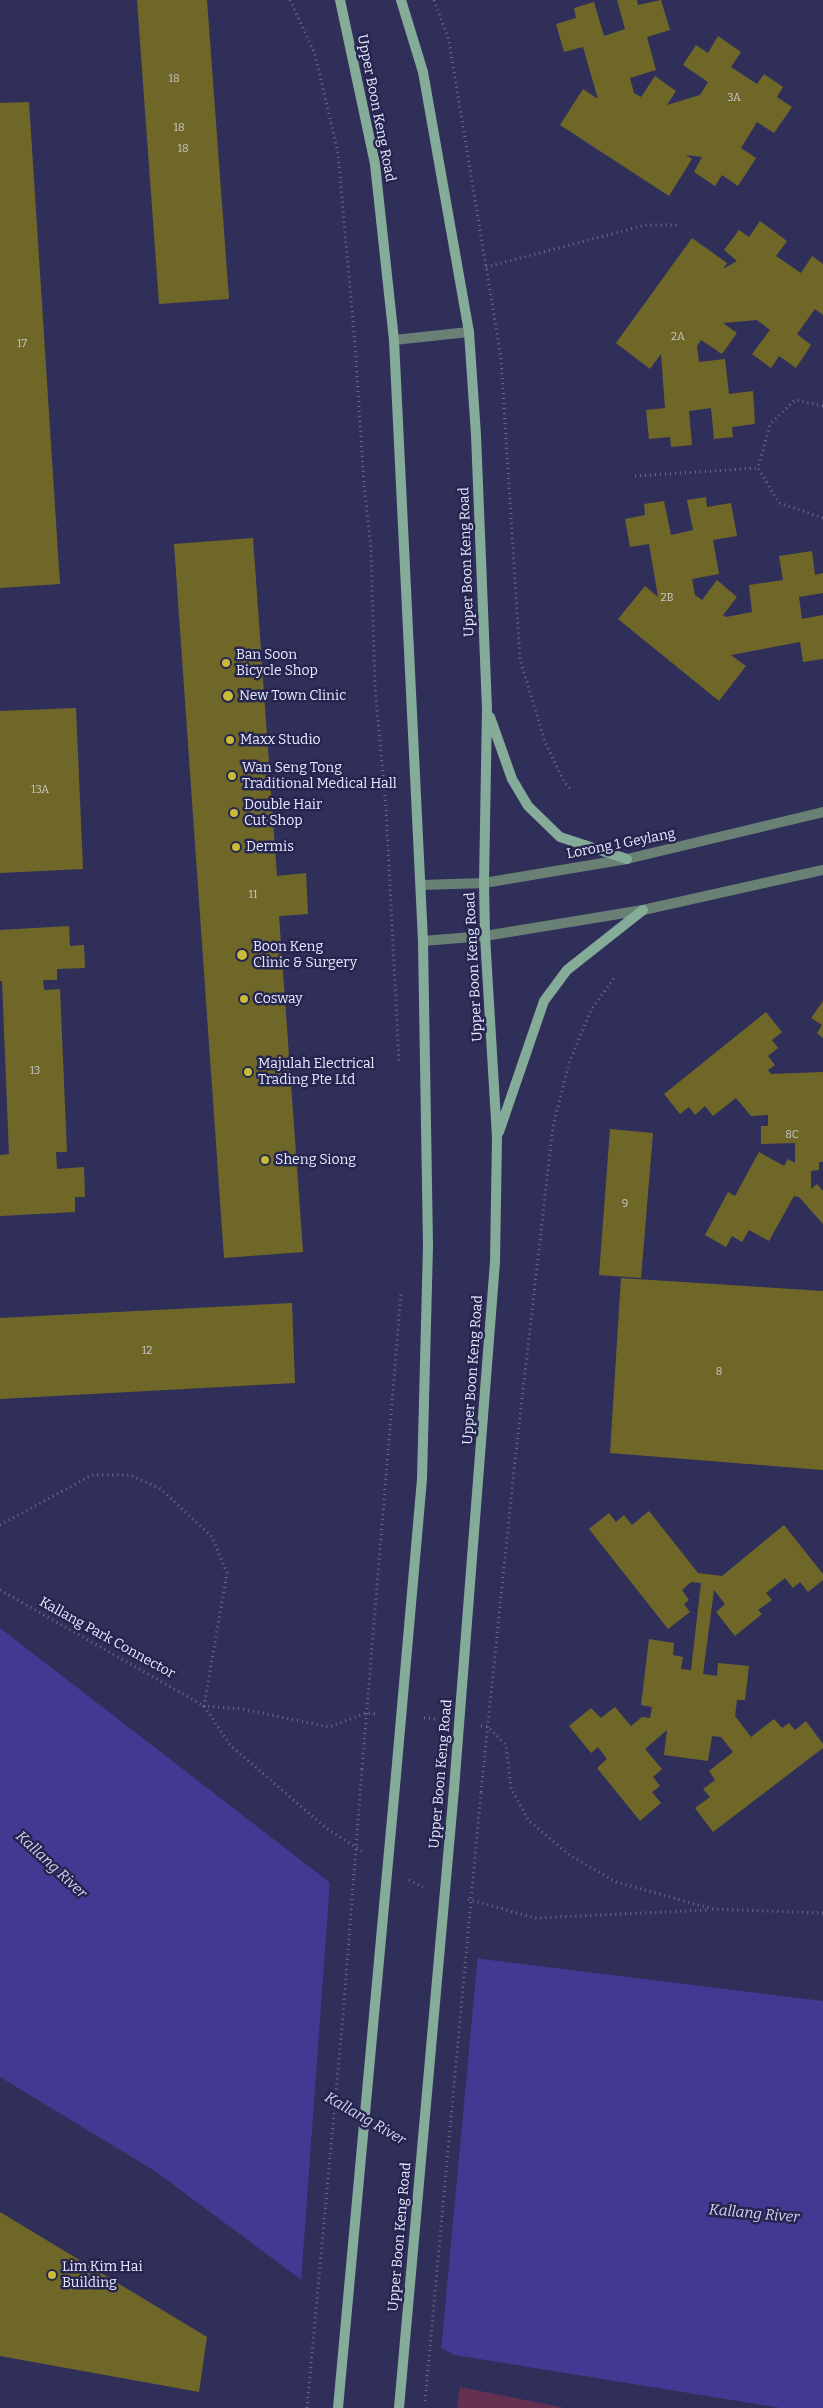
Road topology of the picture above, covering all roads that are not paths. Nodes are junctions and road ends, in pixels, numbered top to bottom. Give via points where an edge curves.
1 (340, 0) edge
2 (402, 0) edge
3 (469, 332) junction
4 (394, 340) junction
5 (487, 709) junction
6 (823, 812) edge
7 (627, 859) junction
8 (823, 870) edge
9 (484, 883) junction
10 (421, 885) junction
11 (643, 910) junction
12 (485, 936) junction
13 (423, 941) junction
14 (497, 1137) junction
15 (338, 2408) edge
16 (399, 2408) edge

1 - 4 main road, Upper Boon Keng Road via 375,164
2 - 3 main road, Upper Boon Keng Road via 422,72
3 - 4 street
3 - 5 main road, Upper Boon Keng Road
4 - 10 main road, Upper Boon Keng Road
5 - 7 main road via 512,779 528,806 560,837
5 - 9 main road, Upper Boon Keng Road
6 - 7 street, Lorong 1 Geylang
7 - 9 street, Lorong 1 Geylang
8 - 11 street
9 - 10 street, Lorong 1 Geylang
9 - 12 main road, Upper Boon Keng Road
10 - 13 main road, Upper Boon Keng Road
11 - 12 street
11 - 14 main road via 567,970 544,1001
12 - 13 street
12 - 14 main road, Upper Boon Keng Road
13 - 15 main road, Upper Boon Keng Road, bridge via 428,1246 422,1479
14 - 16 main road, Upper Boon Keng Road, bridge via 495,1262 460,1722

